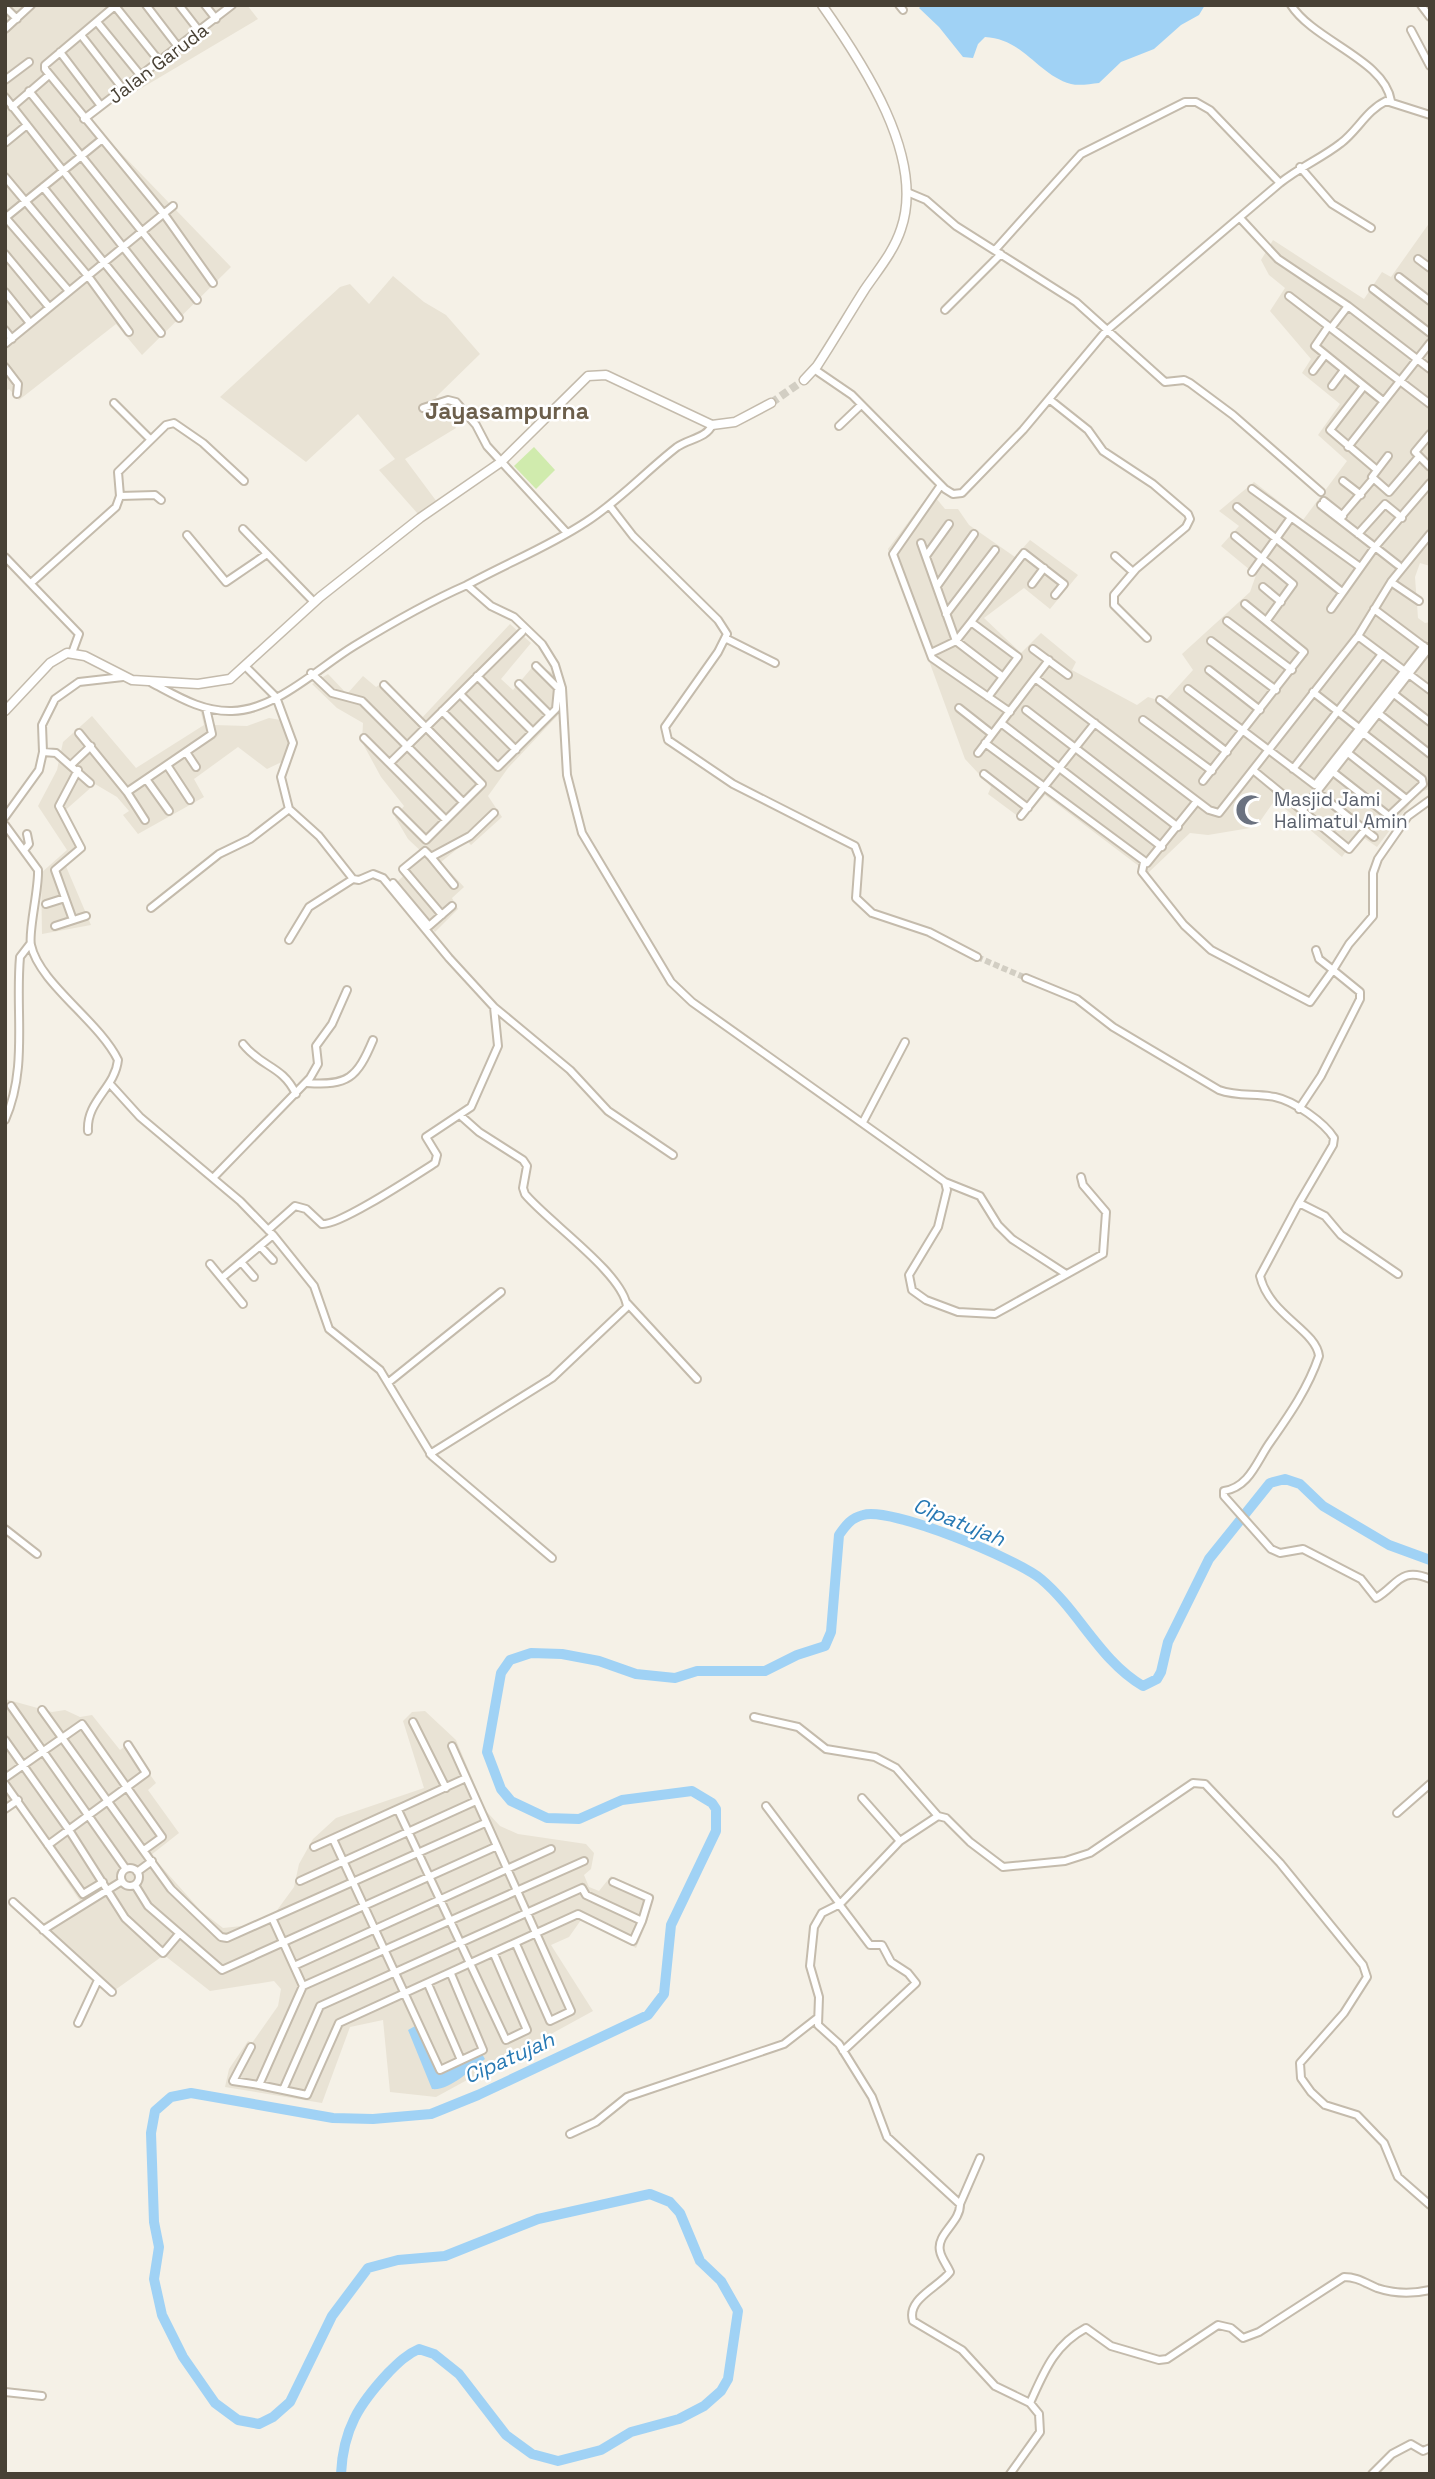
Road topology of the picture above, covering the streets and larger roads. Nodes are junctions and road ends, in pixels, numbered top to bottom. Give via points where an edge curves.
1 (31, 5) edge
2 (146, 5) edge
3 (179, 5) edge
4 (205, 5) edge
5 (232, 5) edge
6 (822, 5) edge
7 (1291, 5) edge
8 (1421, 5) edge
9 (116, 6) edge
10 (5, 7) edge
11 (1430, 17) edge
12 (17, 19) junction
13 (216, 19) junction
14 (97, 22) junction
15 (5, 29) edge
16 (1411, 30) dead end
17 (200, 32) junction
18 (82, 35) junction
19 (178, 48) junction
20 (60, 52) junction
21 (29, 62) dead end
22 (160, 62) junction
23 (1430, 66) edge
24 (50, 75) junction
25 (141, 76) junction
26 (5, 80) edge
27 (123, 89) junction
28 (29, 91) junction
29 (5, 97) edge
30 (1391, 101) junction
31 (101, 106) junction
32 (12, 107) junction
33 (1430, 115) edge
34 (84, 119) junction
35 (27, 125) junction
36 (6, 140) edge
37 (101, 140) junction
38 (81, 156) junction
39 (1300, 167) junction
40 (62, 171) junction
41 (5, 177) edge
42 (1280, 183) junction
43 (43, 187) junction
44 (907, 192) junction
45 (24, 202) junction
46 (173, 206) dead end
47 (164, 214) junction
48 (5, 217) edge
49 (1240, 218) junction
50 (1371, 228) dead end
51 (142, 230) junction
52 (124, 246) junction
53 (998, 252) junction
54 (5, 254) edge
55 (1418, 259) dead end
56 (106, 262) junction
57 (1430, 268) edge
58 (88, 276) junction
59 (1399, 277) dead end
60 (213, 283) dead end
61 (1373, 289) dead end
62 (69, 291) junction
63 (5, 292) edge
64 (1289, 296) dead end
65 (197, 300) dead end
66 (1430, 301) edge
67 (1348, 306) junction
68 (49, 307) junction
69 (945, 310) dead end
70 (179, 318) dead end
71 (30, 323) junction
72 (1330, 327) junction
73 (5, 330) edge
74 (1106, 331) junction
75 (129, 332) dead end
76 (161, 333) dead end
77 (1430, 333) edge
78 (12, 339) junction
79 (1430, 343) edge
80 (5, 344) edge
81 (1325, 355) junction
82 (1416, 359) junction
83 (5, 367) edge
84 (814, 369) junction
85 (1430, 369) edge
86 (1344, 370) junction
87 (1313, 371) dead end
88 (804, 380) tunnel mouth
89 (1399, 380) junction
90 (1332, 386) dead end
91 (1364, 386) junction
92 (18, 394) dead end
93 (1049, 399) junction
94 (1384, 401) junction
95 (114, 402) dead end
96 (771, 403) tunnel mouth
97 (1430, 404) edge
98 (861, 405) junction
99 (423, 408) dead end
100 (712, 425) junction
101 (839, 426) dead end
102 (1430, 435) edge
103 (150, 439) junction
104 (1348, 447) junction
105 (1388, 456) dead end
106 (1418, 458) junction
107 (501, 462) junction
108 (1430, 467) edge
109 (1377, 470) junction
110 (1373, 480) junction
111 (244, 481) dead end
112 (1343, 481) dead end
113 (1430, 483) edge
114 (941, 485) junction
115 (1252, 489) dead end
116 (1392, 491) junction
117 (949, 492) junction
118 (1321, 492) dead end
119 (1360, 495) junction
120 (120, 496) junction
121 (161, 500) dead end
122 (1322, 503) dead end
123 (1385, 504) junction
124 (609, 505) junction
125 (929, 506) junction
126 (1237, 507) dead end
127 (1402, 517) junction
128 (1341, 518) junction
129 (1290, 519) junction
130 (950, 524) dead end
131 (243, 529) dead end
132 (567, 533) junction
133 (974, 534) dead end
134 (1358, 534) junction
135 (1430, 534) edge
136 (187, 535) dead end
137 (1235, 536) dead end
138 (1276, 539) junction
139 (920, 543) dead end
140 (1375, 547) junction
141 (995, 550) dead end
142 (267, 554) junction
143 (926, 556) junction
144 (1115, 556) dead end
145 (5, 557) edge
146 (1262, 558) junction
147 (1398, 565) dead end
148 (1360, 567) junction
149 (1044, 568) junction
150 (1133, 572) junction
151 (1252, 572) dead end
152 (1391, 582) junction
153 (31, 583) junction
154 (1032, 584) dead end
155 (467, 585) junction
156 (937, 586) junction
157 (1263, 587) dead end
158 (1342, 592) junction
159 (1055, 595) dead end
160 (1419, 601) dead end
161 (314, 602) junction
162 (1281, 602) junction
163 (1245, 604) dead end
164 (1331, 609) dead end
165 (1374, 609) junction
166 (946, 614) junction
167 (1267, 620) junction
168 (1227, 621) dead end
169 (971, 622) junction
170 (522, 632) dead end
171 (1358, 636) junction
172 (1147, 638) dead end
173 (727, 639) junction
174 (956, 641) junction
175 (1210, 641) dead end
176 (1428, 648) edge
177 (1033, 649) dead end
178 (72, 653) junction
179 (931, 653) junction
180 (1382, 654) junction
181 (1049, 660) junction
182 (775, 663) dead end
183 (245, 666) junction
184 (536, 666) dead end
185 (1209, 670) dead end
186 (1292, 670) junction
187 (313, 672) junction
188 (1407, 673) junction
189 (1068, 675) dead end
190 (477, 676) junction
191 (123, 677) junction
192 (1003, 677) junction
193 (1035, 678) junction
194 (152, 683) junction
195 (519, 684) dead end
196 (384, 685) dead end
197 (1188, 689) dead end
198 (1276, 690) junction
199 (1430, 691) edge
200 (1313, 692) junction
201 (460, 694) junction
202 (1394, 694) junction
203 (276, 697) junction
204 (988, 697) junction
205 (1160, 700) dead end
206 (206, 708) junction
207 (959, 708) dead end
208 (1027, 710) dead end
209 (1260, 710) junction
210 (5, 711) edge
211 (442, 711) junction
212 (1338, 711) junction
213 (1010, 712) junction
214 (1378, 713) junction
215 (550, 715) junction
216 (1143, 720) dead end
217 (1430, 722) edge
218 (1001, 723) junction
219 (1095, 723) junction
220 (425, 728) junction
221 (1243, 731) junction
222 (1361, 731) junction
223 (533, 732) junction
224 (79, 733) dead end
225 (992, 734) junction
226 (364, 738) dead end
227 (985, 743) junction
228 (91, 746) junction
229 (407, 746) junction
230 (1075, 748) junction
231 (516, 750) junction
232 (1269, 750) junction
233 (43, 752) junction
234 (186, 752) junction
235 (978, 752) dead end
236 (1227, 752) junction
237 (1348, 753) junction
238 (1430, 754) edge
239 (390, 763) junction
240 (71, 765) junction
241 (167, 765) junction
242 (196, 767) dead end
243 (1060, 768) junction
244 (1293, 769) junction
245 (1253, 770) junction
246 (78, 771) junction
247 (1212, 771) junction
248 (1333, 772) junction
249 (984, 774) dead end
250 (146, 779) junction
251 (1203, 781) dead end
252 (90, 783) dead end
253 (1044, 788) junction
254 (127, 792) junction
255 (1317, 792) junction
256 (1405, 799) junction
257 (190, 800) dead end
258 (1430, 800) edge
259 (1197, 801) junction
260 (463, 802) junction
261 (1028, 807) junction
262 (289, 809) junction
263 (1300, 809) junction
264 (169, 811) dead end
265 (397, 811) dead end
266 (494, 813) dead end
267 (1021, 816) dead end
268 (5, 817) edge
269 (145, 820) dead end
270 (446, 820) junction
271 (6, 827) edge
272 (1178, 827) junction
273 (1365, 830) junction
274 (27, 834) dead end
275 (1374, 837) dead end
276 (426, 840) junction
277 (1162, 847) junction
278 (25, 849) junction
279 (425, 850) junction
280 (431, 857) junction
281 (1144, 862) junction
282 (353, 879) junction
283 (391, 880) dead end
284 (454, 885) dead end
285 (65, 898) junction
286 (46, 904) dead end
287 (452, 906) dead end
288 (151, 908) dead end
289 (442, 915) junction
290 (86, 916) dead end
291 (74, 920) junction
292 (55, 926) dead end
293 (289, 940) dead end
294 (30, 944) junction
295 (1316, 950) dead end
296 (977, 957) tunnel mouth
297 (1333, 971) junction
298 (1026, 978) tunnel mouth
299 (347, 990) dead end
300 (494, 1007) junction
301 (373, 1040) dead end
302 (905, 1042) dead end
303 (243, 1044) dead end
304 (307, 1083) junction
305 (111, 1085) junction
306 (296, 1094) junction
307 (1300, 1109) junction
308 (461, 1116) junction
309 (5, 1120) edge
310 (863, 1122) junction
311 (88, 1131) dead end
312 (673, 1156) dead end
313 (1081, 1177) dead end
314 (213, 1178) junction
315 (945, 1182) junction
316 (1299, 1203) junction
317 (271, 1232) junction
318 (260, 1246) junction
319 (273, 1260) dead end
320 (242, 1262) junction
321 (210, 1264) dead end
322 (1066, 1274) junction
323 (1398, 1274) dead end
324 (254, 1277) dead end
325 (222, 1278) junction
326 (501, 1292) dead end
327 (627, 1303) junction
328 (243, 1304) dead end
329 (697, 1379) dead end
330 (389, 1382) junction
331 (430, 1454) junction
332 (5, 1529) edge
333 (37, 1554) dead end
334 (552, 1559) dead end
335 (1430, 1579) edge
336 (11, 1706) dead end
337 (42, 1710) dead end
338 (754, 1717) dead end
339 (413, 1722) dead end
340 (62, 1738) junction
341 (5, 1740) edge
342 (128, 1745) dead end
343 (452, 1746) dead end
344 (43, 1751) junction
345 (24, 1765) junction
346 (5, 1778) edge
347 (466, 1779) junction
348 (5, 1784) edge
349 (1430, 1784) edge
350 (127, 1787) junction
351 (446, 1788) junction
352 (862, 1798) dead end
353 (18, 1800) junction
354 (108, 1801) junction
355 (476, 1801) junction
356 (766, 1806) dead end
357 (5, 1809) edge
358 (398, 1810) junction
359 (1397, 1813) dead end
360 (938, 1816) junction
361 (88, 1817) junction
362 (485, 1823) junction
363 (69, 1829) junction
364 (408, 1831) junction
365 (333, 1839) junction
366 (900, 1841) junction
367 (48, 1845) junction
368 (314, 1847) dead end
369 (495, 1847) junction
370 (551, 1849) dead end
371 (144, 1850) junction
372 (418, 1854) junction
373 (152, 1861) junction
374 (343, 1861) junction
375 (584, 1861) dead end
376 (126, 1869) junction
377 (505, 1869) junction
378 (137, 1872) junction
379 (429, 1876) junction
380 (122, 1881) junction
381 (300, 1881) dead end
382 (103, 1882) junction
383 (613, 1882) dead end
384 (354, 1883) junction
385 (135, 1885) junction
386 (109, 1890) junction
387 (515, 1891) junction
388 (440, 1899) junction
389 (12, 1902) dead end
390 (839, 1904) junction
391 (364, 1906) junction
392 (525, 1913) junction
393 (273, 1920) junction
394 (450, 1920) junction
395 (642, 1921) junction
396 (375, 1928) junction
397 (43, 1930) junction
398 (179, 1934) junction
399 (536, 1936) junction
400 (283, 1942) junction
401 (461, 1942) junction
402 (516, 1944) junction
403 (384, 1950) junction
404 (494, 1954) junction
405 (472, 1964) junction
406 (294, 1966) junction
407 (395, 1972) junction
408 (451, 1974) junction
409 (98, 1980) junction
410 (428, 1984) junction
411 (303, 1986) junction
412 (112, 1992) dead end
413 (405, 1994) junction
414 (816, 2019) junction
415 (78, 2023) dead end
416 (251, 2047) dead end
417 (843, 2051) junction
418 (461, 2060) junction
419 (259, 2085) junction
420 (283, 2090) junction
421 (570, 2134) dead end
422 (980, 2158) dead end
423 (960, 2204) junction
424 (1430, 2205) edge
425 (1430, 2290) edge
426 (5, 2392) edge
427 (42, 2396) dead end
428 (1030, 2403) junction
429 (1430, 2448) edge
430 (1010, 2474) edge
431 (1372, 2474) edge

1 - 12 street
2 - 19 street
3 - 17 street
4 - 13 street
5 - 13 street, Jalan Garuda
6 - 44 street via 888,117
7 - 30 street via 1319,34 1384,81
8 - 11 street
9 - 14 street
9 - 22 street
10 - 12 street
12 - 15 street
13 - 17 street, Jalan Garuda
14 - 18 street
14 - 25 street
16 - 23 street
17 - 19 street, Jalan Garuda
18 - 20 street
18 - 27 street
19 - 22 street, Jalan Garuda
20 - 24 street via 45,65
20 - 31 street
21 - 26 street
22 - 25 street, Jalan Garuda
24 - 28 street
24 - 34 street
25 - 27 street, Jalan Garuda
27 - 31 street, Jalan Garuda
28 - 32 street
28 - 38 street
29 - 32 street
30 - 33 street
30 - 39 street via 1377,107 1340,144
31 - 34 street, Jalan Garuda
32 - 35 street
34 - 37 street
35 - 36 street
35 - 40 street
37 - 38 street
37 - 47 street
38 - 40 street
38 - 51 street
39 - 42 street
39 - 50 street via 1332,204
40 - 43 street
40 - 52 street
41 - 45 street
42 - 49 street
42 - 53 street via 1210,110 1190,101 1081,154
43 - 45 street
43 - 56 street
44 - 53 street via 926,200 950,222
44 - 84 street via 897,239
45 - 48 street
45 - 58 street
46 - 47 street
47 - 51 street
47 - 60 street
48 - 62 street
49 - 67 street via 1278,259
49 - 74 street
51 - 52 street
51 - 65 street
52 - 56 street
52 - 70 street
53 - 69 street
53 - 74 street via 1076,302
54 - 68 street
55 - 57 street
56 - 58 street
56 - 76 street
58 - 62 street
58 - 75 street
59 - 66 street
61 - 77 street
62 - 68 street
63 - 71 street
64 - 72 street
67 - 72 street
67 - 82 street
68 - 71 street
71 - 78 street
72 - 81 street via 1315,344
72 - 89 street
73 - 78 street
74 - 93 street
74 - 118 street via 1165,382 1187,381 1221,405
78 - 80 street
79 - 82 street
81 - 86 street
81 - 87 street
82 - 85 street
82 - 89 street
83 - 92 street via 19,384
84 - 88 street
84 - 98 street
86 - 90 street
86 - 91 street
89 - 94 street
89 - 97 street
91 - 94 street
91 - 104 street via 1330,430
93 - 117 street via 973,484 962,493
93 - 150 street via 1088,430 1103,451 1188,514 1186,527
94 - 104 street
95 - 103 street
96 - 100 street via 735,422
98 - 101 street
98 - 114 street
99 - 107 street via 456,402
100 - 107 street via 606,375 594,374 576,386
100 - 124 street via 707,433 677,447
102 - 106 street via 1415,452
103 - 111 street via 174,423 204,443
103 - 120 street via 118,472
104 - 109 street
105 - 109 street
106 - 108 street
106 - 116 street
107 - 132 street
107 - 161 street via 420,518
109 - 110 street
110 - 116 street
110 - 119 street
112 - 119 street
113 - 127 street
114 - 117 street
114 - 125 street
115 - 129 street
116 - 123 street
117 - 125 street
119 - 128 street
120 - 121 street via 155,495
120 - 153 street via 116,507
122 - 128 street
123 - 127 street
123 - 134 street
124 - 132 street
124 - 173 street via 641,545 724,628
125 - 179 street via 893,554
126 - 138 street
127 - 140 street
128 - 134 street
129 - 138 street
129 - 148 street via 1307,526
130 - 143 street
131 - 142 street
132 - 155 street via 540,551
133 - 156 street
134 - 140 street
135 - 152 street
136 - 142 street via 226,582
137 - 146 street
138 - 146 street
138 - 158 street
139 - 143 street
140 - 147 street
140 - 148 street
141 - 166 street
142 - 161 street
143 - 156 street
144 - 150 street
145 - 153 street
146 - 151 street
146 - 162 street via 1293,584
148 - 158 street
149 - 154 street
149 - 159 street via 1064,584
149 - 169 street via 1024,553
150 - 172 street via 1112,600
152 - 160 street
152 - 165 street
153 - 178 street via 79,634
155 - 187 street
155 - 310 street via 491,606 514,617 555,665 562,688 567,775 582,833 671,982 692,1002
156 - 166 street
157 - 162 street
158 - 164 street
161 - 183 street
162 - 167 street
163 - 167 street
165 - 171 street
165 - 176 street
166 - 174 street
167 - 186 street via 1304,648
168 - 186 street
169 - 174 street
169 - 192 street via 1018,657
170 - 190 street
171 - 180 street
171 - 200 street
173 - 182 street
173 - 296 street via 665,727 668,740 733,784 855,846 859,857 856,898 865,909 929,932
174 - 179 street
174 - 192 street
175 - 198 street
176 - 188 street
177 - 181 street
178 - 191 street
178 - 210 street via 50,663
179 - 204 street
180 - 188 street
180 - 212 street
181 - 189 street
181 - 193 street
183 - 194 street via 215,684
183 - 203 street
184 - 215 street via 558,688 556,709
185 - 209 street
186 - 198 street
187 - 203 street
187 - 229 street via 339,696 362,701
188 - 199 street
188 - 202 street
188 - 222 street
190 - 201 street
190 - 223 street
191 - 194 street
191 - 233 street via 94,678 63,691 43,719
192 - 204 street
193 - 213 street
193 - 219 street
194 - 206 street
195 - 215 street
196 - 220 street
197 - 221 street
198 - 209 street
200 - 212 street
200 - 232 street
201 - 211 street
201 - 231 street
202 - 214 street
202 - 217 street
203 - 206 street via 241,710
203 - 262 street via 293,743 281,777
204 - 213 street
205 - 236 street
206 - 234 street via 212,734
207 - 225 street
208 - 230 street
209 - 221 street
211 - 220 street
211 - 231 street via 498,767
212 - 222 street
212 - 244 street
213 - 218 street
214 - 222 street
214 - 238 street
215 - 223 street
216 - 247 street
218 - 225 street
218 - 243 street
219 - 230 street
219 - 259 street
220 - 229 street
220 - 260 street via 482,784
221 - 232 street
221 - 236 street
222 - 237 street
222 - 244 street via 1315,785
222 - 256 street via 1423,780
223 - 231 street
224 - 228 street
225 - 227 street
226 - 239 street
227 - 235 street
227 - 253 street
228 - 240 street
228 - 254 street
229 - 239 street
229 - 260 street
230 - 243 street
230 - 272 street
232 - 244 street
232 - 245 street
233 - 240 street via 56,753
233 - 268 street via 35,778
234 - 241 street
234 - 242 street
236 - 247 street
237 - 248 street
237 - 256 street
239 - 270 street
240 - 246 street
241 - 250 street
241 - 257 street
243 - 253 street
243 - 277 street
245 - 259 street via 1219,813
245 - 263 street
246 - 252 street
246 - 285 street via 59,806 82,848 55,870
247 - 251 street
248 - 255 street
248 - 256 street via 1388,816
249 - 261 street
250 - 254 street
250 - 264 street
253 - 261 street
253 - 281 street
254 - 269 street
255 - 263 street
255 - 273 street
258 - 297 street via 1408,816 1378,859 1373,873 1373,916
259 - 272 street
260 - 270 street
261 - 267 street
262 - 282 street via 319,836
262 - 288 street via 250,839 219,854
263 - 273 street via 1349,849
265 - 276 street
266 - 280 street via 470,836
270 - 276 street
271 - 278 street
272 - 277 street
273 - 275 street
274 - 278 street
276 - 279 street
277 - 281 street via 1149,863
278 - 294 street via 37,865 38,875
279 - 280 street
279 - 289 street via 403,869
280 - 284 street
281 - 297 street via 1142,872 1157,893 1210,950 1310,1002
282 - 293 street via 309,907
282 - 300 street via 373,874 383,878
283 - 289 street via 429,926
285 - 286 street
285 - 291 street
287 - 289 street
290 - 291 street
291 - 292 street
294 - 305 street via 54,982 113,1049 118,1063
294 - 309 street via 20,957 18,1072
295 - 297 street
297 - 307 street via 1361,995
298 - 307 street via 1077,999 1113,1027 1219,1090 1274,1097
299 - 304 street via 316,1046 317,1064
300 - 308 street via 498,1046 471,1107
300 - 312 street via 570,1070 608,1111
301 - 304 street via 352,1077 333,1084
302 - 310 street
303 - 306 street via 255,1058 287,1077
304 - 306 street
305 - 311 street via 92,1105
305 - 314 street via 140,1117
306 - 314 street
307 - 316 street via 1335,1141
308 - 317 street via 426,1137 437,1156 435,1163 367,1206 324,1225 306,1209 295,1206
308 - 327 street via 523,1160 527,1166 525,1194 578,1243
310 - 315 street
313 - 322 street via 1104,1207 1105,1251
314 - 317 street
315 - 322 street via 980,1196 1012,1238
315 - 322 street via 938,1227 909,1275 917,1294 958,1312 995,1314
316 - 323 street via 1325,1216 1341,1235
316 - 335 street via 1260,1276 1277,1310 1316,1345 1319,1356 1292,1413 1247,1479 1224,1492 1227,1502 1278,1553 1301,1548 1352,1574 1367,1584 1376,1598 1398,1578 1417,1575
317 - 318 street
317 - 330 street via 314,1286 329,1329
318 - 319 street
318 - 320 street
320 - 324 street
320 - 325 street
321 - 325 street
325 - 328 street
326 - 330 street
327 - 329 street
327 - 331 street via 625,1312 552,1377
330 - 331 street
331 - 334 street
332 - 333 street
336 - 344 street
337 - 340 street
338 - 360 street via 798,1727 826,1749 875,1757 896,1768
339 - 351 street
340 - 344 street
340 - 350 street via 82,1724
340 - 354 street
341 - 345 street
342 - 350 street via 146,1773
343 - 347 street
344 - 345 street
344 - 361 street
345 - 346 street
345 - 363 street
347 - 351 street
347 - 355 street
348 - 353 street
349 - 359 street
350 - 354 street
350 - 371 street via 162,1837
351 - 358 street
352 - 366 street
353 - 357 street
353 - 367 street
354 - 361 street
354 - 371 street
355 - 362 street
355 - 364 street
356 - 390 street
358 - 364 street
358 - 365 street
360 - 366 street
360 - 424 street via 946,1818 994,1862 1009,1868 1090,1853 1193,1783 1205,1784 1280,1863 1363,1965 1367,1977 1344,2013 1300,2063 1301,2078 1325,2105 1357,2115 1384,2143 1398,2177
361 - 363 street
361 - 376 street
362 - 369 street
362 - 372 street
363 - 367 street
363 - 382 street
364 - 372 street
364 - 374 street
365 - 368 street
365 - 374 street
366 - 390 street
367 - 382 street via 83,1894
369 - 377 street
369 - 379 street
370 - 377 street
371 - 373 street
372 - 379 street
372 - 384 street
373 - 378 street
373 - 393 street via 171,1889 222,1937
374 - 381 street
374 - 384 street
375 - 387 street
376 - 378 street
376 - 380 street
377 - 387 street
377 - 388 street
378 - 385 street
379 - 388 street
379 - 391 street
380 - 385 street
380 - 386 street
382 - 386 street
383 - 395 street via 649,1898
384 - 391 street
384 - 393 street
385 - 398 street via 148,1906
386 - 397 street
386 - 398 street via 125,1917 163,1953
387 - 392 street
387 - 394 street
388 - 394 street
388 - 396 street
389 - 397 street
390 - 414 street via 822,1913 814,1927 810,1966 819,1997
390 - 417 street via 870,1945 883,1945 891,1962 916,1983
391 - 396 street
391 - 400 street
392 - 395 street via 582,1888 586,1895
392 - 399 street
392 - 401 street
393 - 400 street
394 - 401 street
394 - 403 street
395 - 399 street via 633,1941 578,1914
396 - 403 street
396 - 406 street
397 - 409 street
398 - 400 street via 222,1970
399 - 402 street
399 - 402 street via 571,2011 550,2021
400 - 406 street
401 - 405 street
401 - 407 street
402 - 404 street
403 - 407 street
403 - 411 street
404 - 405 street
404 - 405 street via 527,2030 506,2040
405 - 408 street
406 - 411 street
407 - 413 street
407 - 420 street via 320,2006
408 - 410 street
408 - 418 street via 483,2050
409 - 412 street
409 - 415 street
410 - 413 street
410 - 418 street
411 - 419 street
413 - 418 street via 440,2070
413 - 420 street via 339,2023 307,2095
414 - 417 street
414 - 421 street via 784,2044 626,2097 596,2122
416 - 419 street via 233,2081
417 - 423 street via 872,2098 887,2137
419 - 420 street
422 - 423 street
423 - 428 street via 957,2219 940,2244 949,2273 920,2299 912,2319 962,2350 995,2386
425 - 428 street via 1399,2293 1344,2277 1259,2332 1243,2338 1231,2328 1217,2325 1167,2359 1146,2358 1111,2346 1086,2328 1057,2349
426 - 427 street
428 - 430 street via 1039,2414 1040,2432
429 - 431 street via 1423,2451 1411,2444 1392,2454

